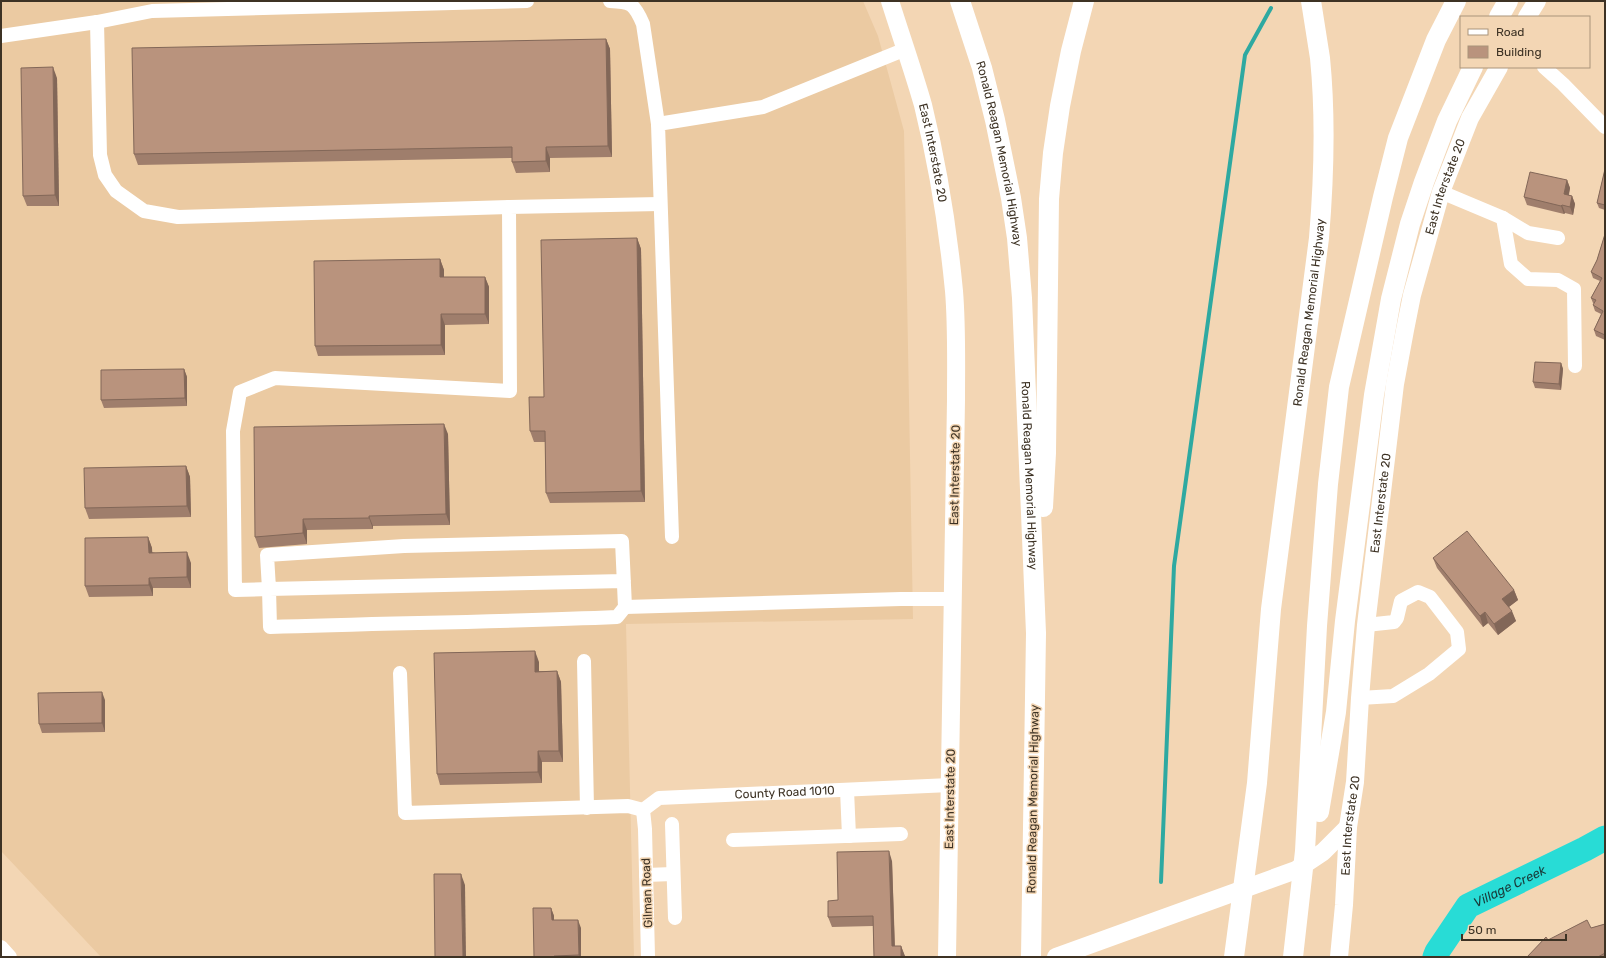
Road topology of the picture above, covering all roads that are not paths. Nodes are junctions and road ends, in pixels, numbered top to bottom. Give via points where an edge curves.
1 (527, 1) edge
2 (610, 1) edge
3 (890, 1) edge
4 (960, 1) edge
5 (1084, 1) edge
6 (1311, 1) edge
7 (1456, 1) edge
8 (1508, 1) edge
9 (1537, 1) edge
10 (1500, 16) edge
11 (1529, 16) edge
12 (97, 22) junction
13 (1, 36) edge
14 (906, 49) junction
15 (1473, 68) edge
16 (1498, 68) edge
17 (1545, 68) edge
18 (658, 124) junction
19 (1605, 127) edge
20 (1441, 192) junction
21 (660, 204) junction
22 (509, 207) junction
23 (1503, 218) junction
24 (1558, 238) dead end
25 (1575, 366) dead end
26 (672, 537) dead end
27 (624, 580) junction
28 (269, 589) junction
29 (954, 599) junction
30 (621, 612) junction
31 (1366, 625) junction
32 (1036, 633) junction
33 (584, 661) dead end
34 (400, 673) dead end
35 (1360, 698) junction
36 (950, 785) junction
37 (847, 790) junction
38 (587, 808) junction
39 (1313, 809) junction
40 (643, 810) junction
41 (672, 824) dead end
42 (1348, 827) junction
43 (902, 834) dead end
44 (848, 836) junction
45 (733, 840) dead end
46 (673, 874) junction
47 (646, 875) junction
48 (675, 918) dead end
49 (1, 947) edge
50 (950, 955) edge
51 (10, 957) edge
52 (648, 957) edge
53 (1031, 957) edge
54 (1056, 957) edge
55 (1234, 957) edge
56 (1293, 957) edge
57 (1339, 957) edge

1 - 12 street via 152,11
2 - 18 street via 627,2 638,11 643,24
3 - 14 main road, East Interstate 20
4 - 32 highway, Ronald Reagan Memorial Highway via 996,120 1017,238 1026,366
5 - 32 highway via 1060,106 1049,199 1046,452
6 - 55 highway, Ronald Reagan Memorial Highway via 1320,58 1323,111 1320,238 1271,609 1254,803
7 - 39 highway via 1436,40 1398,138 1339,387 1326,500 1317,626
8 - 10 highway
9 - 11 main road
12 - 13 street
12 - 22 street via 100,155 103,168 116,191 144,211 178,217
14 - 18 street via 763,107
14 - 29 main road, East Interstate 20 via 923,106 938,175 954,291
15 - 39 highway via 1447,121 1424,182 1410,224 1391,299 1373,402 1336,712
16 - 20 main road, East Interstate 20 via 1470,118
17 - 19 street
18 - 21 street
20 - 23 street
20 - 31 main road, East Interstate 20 via 1412,295 1395,384
21 - 22 street
21 - 26 street
22 - 28 street via 510,391 275,378 240,392 233,431 235,590
23 - 24 street via 1528,233
23 - 25 street via 1511,264 1528,279 1558,280 1574,289
27 - 28 street
27 - 28 street via 622,541 404,546 267,555
27 - 30 street
28 - 30 street via 270,627 530,620
29 - 30 street via 901,599
29 - 36 main road, East Interstate 20
31 - 35 main road, East Interstate 20
31 - 35 street via 1394,622 1401,601 1418,592 1430,597 1457,632 1459,649 1429,674 1393,696
32 - 53 highway, Ronald Reagan Memorial Highway
33 - 38 street
34 - 38 street via 405,813
35 - 42 main road, East Interstate 20
36 - 37 street, County Road 1010
36 - 50 main road, East Interstate 20
37 - 40 street, County Road 1010 via 659,798
37 - 44 street
38 - 40 street via 628,806
39 - 56 highway via 1305,850
40 - 47 street, Gilman Road
41 - 46 street
42 - 54 main road via 1323,852 1296,870
42 - 57 main road, East Interstate 20
43 - 44 street
44 - 45 street
46 - 47 street
46 - 48 street
47 - 52 street, Gilman Road
49 - 51 street

